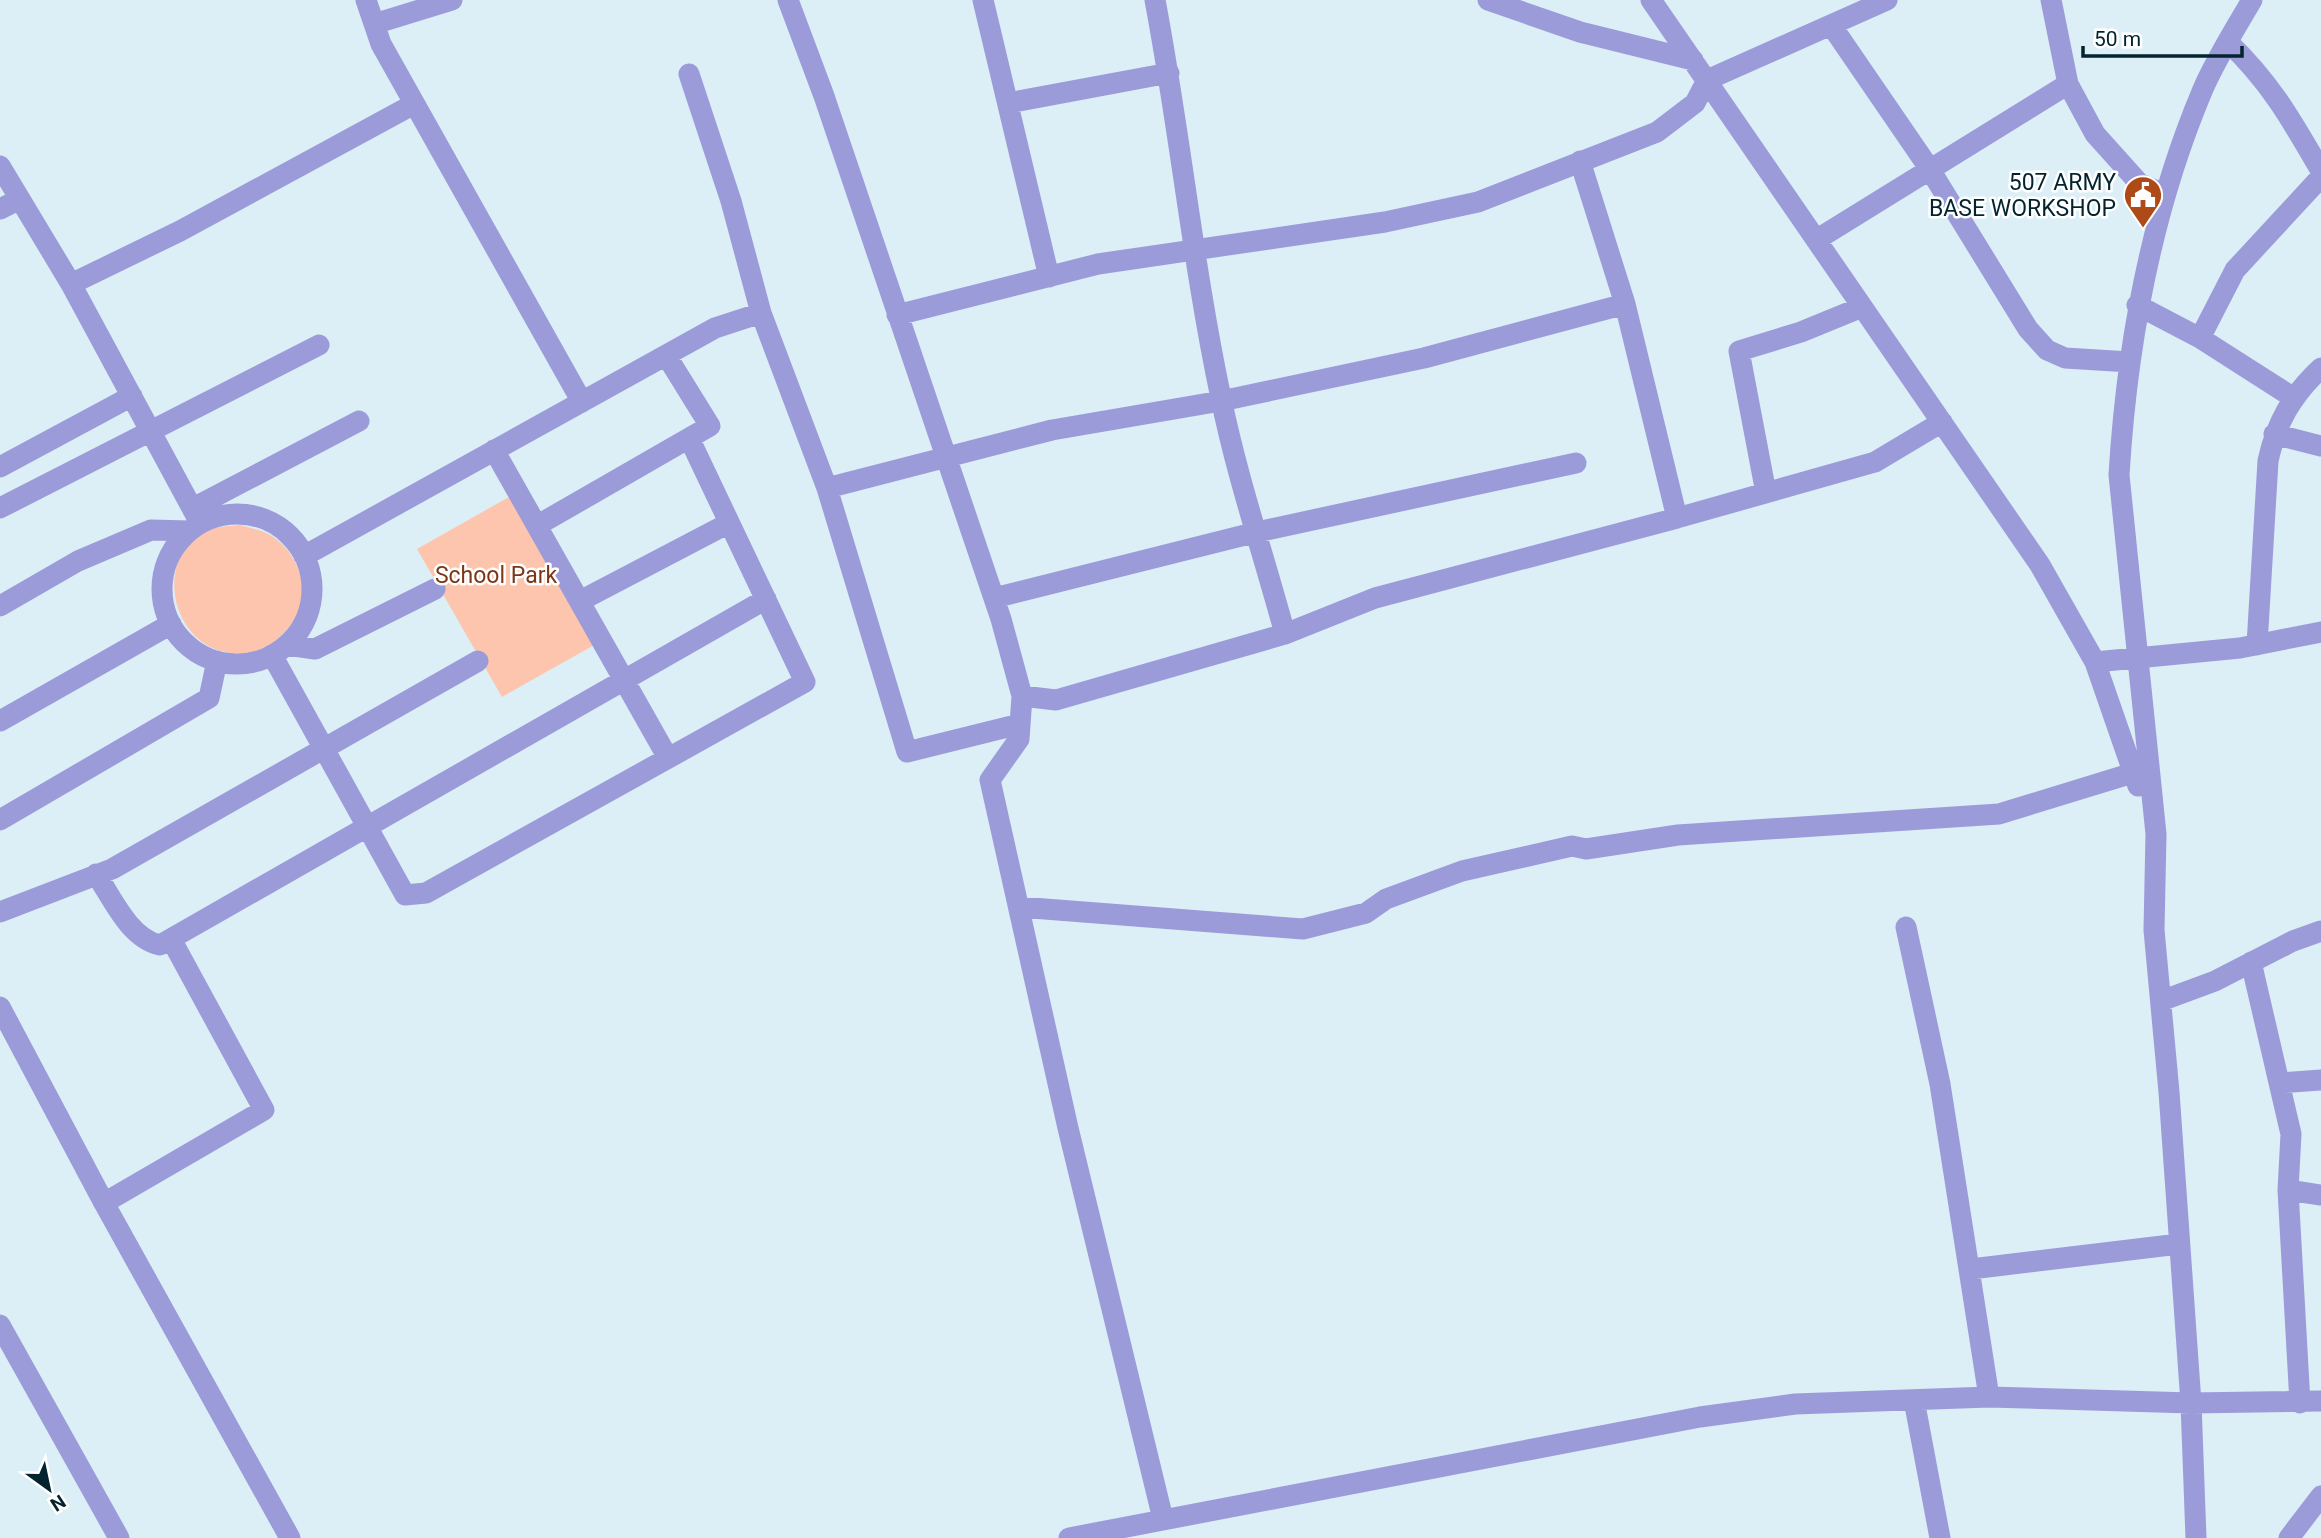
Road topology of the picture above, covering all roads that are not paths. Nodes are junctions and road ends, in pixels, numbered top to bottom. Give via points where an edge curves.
1 (366, 0) edge
2 (452, 0) edge
3 (983, 0) edge
4 (1155, 0) edge
5 (1488, 0) edge
6 (1651, 0) edge
7 (1887, 0) edge
8 (2051, 0) edge
9 (2252, 0) edge
10 (796, 3) edge
11 (374, 24) junction
12 (1831, 25) junction
13 (2228, 42) junction
14 (1693, 60) junction
15 (689, 74) dead end
16 (1169, 74) junction
17 (1707, 80) junction
18 (2068, 84) junction
19 (1008, 103) junction
20 (414, 104) junction
21 (1580, 161) junction
22 (0, 166) edge
23 (1929, 168) junction
24 (2321, 174) edge
25 (2164, 194) junction
26 (20, 198) junction
27 (0, 209) edge
28 (1816, 240) junction
29 (1194, 249) junction
30 (1049, 277) junction
31 (71, 284) junction
32 (1625, 304) junction
33 (2137, 305) junction
34 (1862, 307) junction
35 (761, 313) junction
36 (897, 315) junction
37 (2200, 338) junction
38 (319, 345) dead end
39 (666, 355) junction
40 (2130, 362) junction
41 (2321, 368) edge
42 (132, 396) junction
43 (2294, 398) junction
44 (1221, 401) junction
45 (582, 402) junction
46 (359, 421) dead end
47 (1942, 422) junction
48 (151, 432) junction
49 (2274, 434) junction
50 (690, 440) junction
51 (2321, 446) edge
52 (495, 450) junction
53 (946, 460) junction
54 (1576, 463) dead end
55 (0, 467) edge
56 (827, 488) junction
57 (1766, 493) junction
58 (0, 508) edge
59 (1677, 518) junction
60 (194, 520) junction
61 (729, 523) junction
62 (538, 525) junction
63 (1257, 532) junction
64 (304, 555) junction
65 (435, 589) dead end
66 (765, 598) junction
67 (994, 598) junction
68 (580, 601) junction
69 (0, 606) edge
70 (171, 624) junction
71 (2321, 632) edge
72 (1285, 634) junction
73 (2257, 645) junction
74 (280, 650) junction
75 (2138, 658) junction
76 (217, 661) junction
77 (478, 661) dead end
78 (2095, 662) junction
79 (624, 679) junction
80 (1022, 696) junction
81 (0, 721) edge
82 (1020, 724) junction
83 (324, 748) junction
84 (668, 758) junction
85 (2142, 771) junction
86 (0, 820) edge
87 (368, 827) junction
88 (96, 874) junction
89 (1019, 907) junction
90 (0, 912) edge
91 (1906, 927) dead end
92 (2321, 931) edge
93 (171, 939) junction
94 (2250, 962) junction
95 (2161, 1001) junction
96 (0, 1007) edge
97 (2321, 1080) edge
98 (2280, 1083) junction
99 (2288, 1191) junction
100 (2321, 1195) edge
101 (104, 1203) junction
102 (2179, 1244) junction
103 (1971, 1269) junction
104 (0, 1325) edge
105 (1989, 1397) junction
106 (1914, 1400) junction
107 (2311, 1402) edge
108 (2191, 1403) junction
109 (2321, 1496) edge
110 (1163, 1519) junction
111 (119, 1538) edge
112 (290, 1538) edge
113 (1069, 1538) edge
114 (1940, 1538) edge
115 (2196, 1538) edge
116 (2289, 1538) edge

1 - 11 street
2 - 11 street
3 - 19 street
4 - 16 street
5 - 14 street via 1580,32
6 - 14 street
7 - 12 street
8 - 18 street
9 - 13 street
10 - 36 street
11 - 20 street
12 - 17 street
12 - 23 street
13 - 24 street via 2259,71
13 - 25 street via 2203,88
14 - 17 street
15 - 35 street via 731,201
16 - 19 street
16 - 29 street
17 - 21 street via 1695,103 1657,132
17 - 28 street
18 - 23 street
18 - 25 street via 2095,134 2123,167 2139,183
19 - 30 street
20 - 31 street via 180,231
20 - 45 street
21 - 29 street via 1478,202 1385,222
21 - 32 street
22 - 26 street
23 - 28 street
23 - 40 street via 2028,329 2047,350 2065,358
24 - 37 street via 2235,270
25 - 33 street
26 - 27 street
26 - 31 street
28 - 34 street
29 - 30 street via 1097,264
29 - 44 street
30 - 36 street
31 - 42 street
32 - 44 street via 1424,358
32 - 59 street
33 - 37 street
33 - 40 street
34 - 47 street
34 - 57 street via 1739,351
35 - 39 street via 715,328
35 - 56 street
36 - 53 street
37 - 43 street
38 - 48 street
39 - 45 street
39 - 50 street via 710,426
40 - 75 street via 2119,475
41 - 43 street
42 - 48 street
42 - 55 street
43 - 49 street
44 - 53 street via 1052,430
44 - 63 street
45 - 52 street
46 - 60 street
47 - 57 street via 1875,462
47 - 78 street via 2040,565
48 - 58 street
48 - 60 street
49 - 51 street
49 - 73 street via 2268,461
50 - 61 street
50 - 62 street
52 - 62 street
52 - 64 street
53 - 56 street
53 - 67 street
54 - 63 street
56 - 82 street via 907,752
57 - 59 street
59 - 72 street via 1376,598
60 - 64 street via 224,514 257,516 287,531
60 - 69 street via 151,530 78,561
60 - 70 street via 173,548 163,578 164,610
61 - 66 street
61 - 68 street
62 - 68 street
63 - 67 street
63 - 72 street
64 - 74 street via 311,572 312,598 304,624
65 - 74 street via 314,649
66 - 79 street
66 - 84 street via 805,682
67 - 80 street
68 - 79 street
70 - 76 street via 193,650
70 - 81 street
71 - 73 street
72 - 80 street via 1056,700
73 - 75 street
74 - 76 street via 243,664
74 - 83 street
75 - 78 street
75 - 85 street
76 - 86 street via 209,698
77 - 83 street
78 - 85 street
79 - 84 street
79 - 87 street
80 - 82 street
82 - 89 street via 1019,739 990,780
83 - 87 street
83 - 88 street
84 - 87 street via 426,893 405,895
85 - 89 street via 1999,814 1678,835 1586,849 1572,846 1462,871 1386,899 1366,913 1303,929
85 - 95 street via 2156,834 2154,930
87 - 93 street
88 - 90 street
88 - 93 street via 145,942 160,945
89 - 110 street
91 - 103 street via 1940,1084
92 - 94 street
93 - 101 street via 264,1110
94 - 95 street
94 - 98 street
95 - 102 street
96 - 101 street
97 - 98 street
98 - 99 street via 2291,1134
99 - 100 street
99 - 107 street
101 - 112 street
102 - 103 street
102 - 108 street
103 - 105 street
104 - 111 street
105 - 106 street
105 - 108 street
106 - 110 street via 1795,1404 1700,1417
106 - 114 street
107 - 108 street
108 - 115 street
109 - 116 street
110 - 113 street

